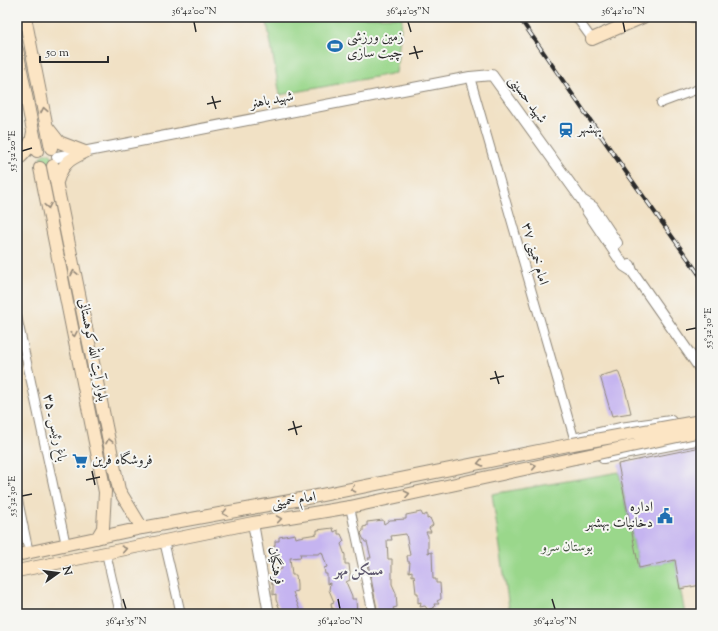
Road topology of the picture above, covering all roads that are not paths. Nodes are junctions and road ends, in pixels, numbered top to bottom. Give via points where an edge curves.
1 (25, 17) edge
2 (576, 17) edge
3 (643, 17) edge
4 (592, 39) joint
5 (17, 50) edge
6 (492, 75) joint
7 (470, 77) junction
8 (701, 88) edge
9 (661, 104) dead end
10 (47, 126) junction
11 (33, 129) junction
12 (85, 152) junction
13 (54, 157) junction
14 (38, 159) junction
15 (17, 160) edge
16 (56, 185) junction
17 (17, 316) edge
18 (701, 370) edge
19 (699, 418) edge
20 (699, 437) edge
21 (570, 443) junction
22 (119, 490) junction
23 (105, 492) junction
24 (17, 495) edge
25 (312, 497) junction
26 (350, 507) junction
27 (315, 513) junction
28 (253, 523) junction
29 (142, 528) junction
30 (97, 538) junction
31 (164, 541) junction
32 (66, 545) junction
33 (29, 553) junction
34 (106, 553) junction
35 (17, 555) edge
36 (17, 571) edge
37 (120, 614) edge
38 (181, 614) edge
39 (269, 614) edge
40 (372, 614) edge

10 -> 1 main road, بلوار آیت الله کوهستانی
2 - 4 street
3 - 4 main road
5 - 11 main road, بلوار آیت الله کوهستانی
6 - 7 street, شهید باهنر
6 - 18 street, شهید حسینی via 582,200 592,207 629,261 632,271
7 - 12 street, شهید باهنر
7 - 21 street, امام خمینی ۳۷
8 - 9 street
10 - 12 main road via 59,142
10 - 13 main road, بلوار آیت الله کوهستانی
11 - 14 main road, بلوار آیت الله کوهستانی
11 - 15 main road via 29,145
12 - 13 street, شهید باهنر
12 - 16 main road via 65,164
13 - 14 main road via 47,169
13 - 14 main road via 44,147
13 - 16 main road, بلوار آیت الله کوهستانی
14 - 15 main road
14 -> 23 main road, بلوار آیت الله کوهستانی
22 -> 16 main road, بلوار آیت الله کوهستانی
17 - 32 street, باغ رئیس ـ ۳۵
19 - 20 street
19 - 21 main road, امام خمینی, bridge
26 -> 20 main road, امام خمینی, bridge via 571,458
21 -> 25 main road, امام خمینی
22 - 23 main road via 118,496 113,498 108,497
22 - 29 main road, بلوار آیت الله کوهستانی
23 - 30 main road, بلوار آیت الله کوهستانی via 102,528
24 - 33 street
25 - 27 main road
25 -> 29 main road, امام خمینی
26 - 27 main road, امام خمینی
26 - 40 street
28 -> 27 main road, امام خمینی
28 - 31 main road, امام خمینی
28 - 39 street, فرهنگیان
29 - 30 main road, امام خمینی
30 - 32 main road, امام خمینی
34 -> 31 main road, امام خمینی
31 - 38 street
32 - 33 main road, امام خمینی
33 - 35 main road, امام خمینی
34 - 36 main road, امام خمینی
34 - 37 street

